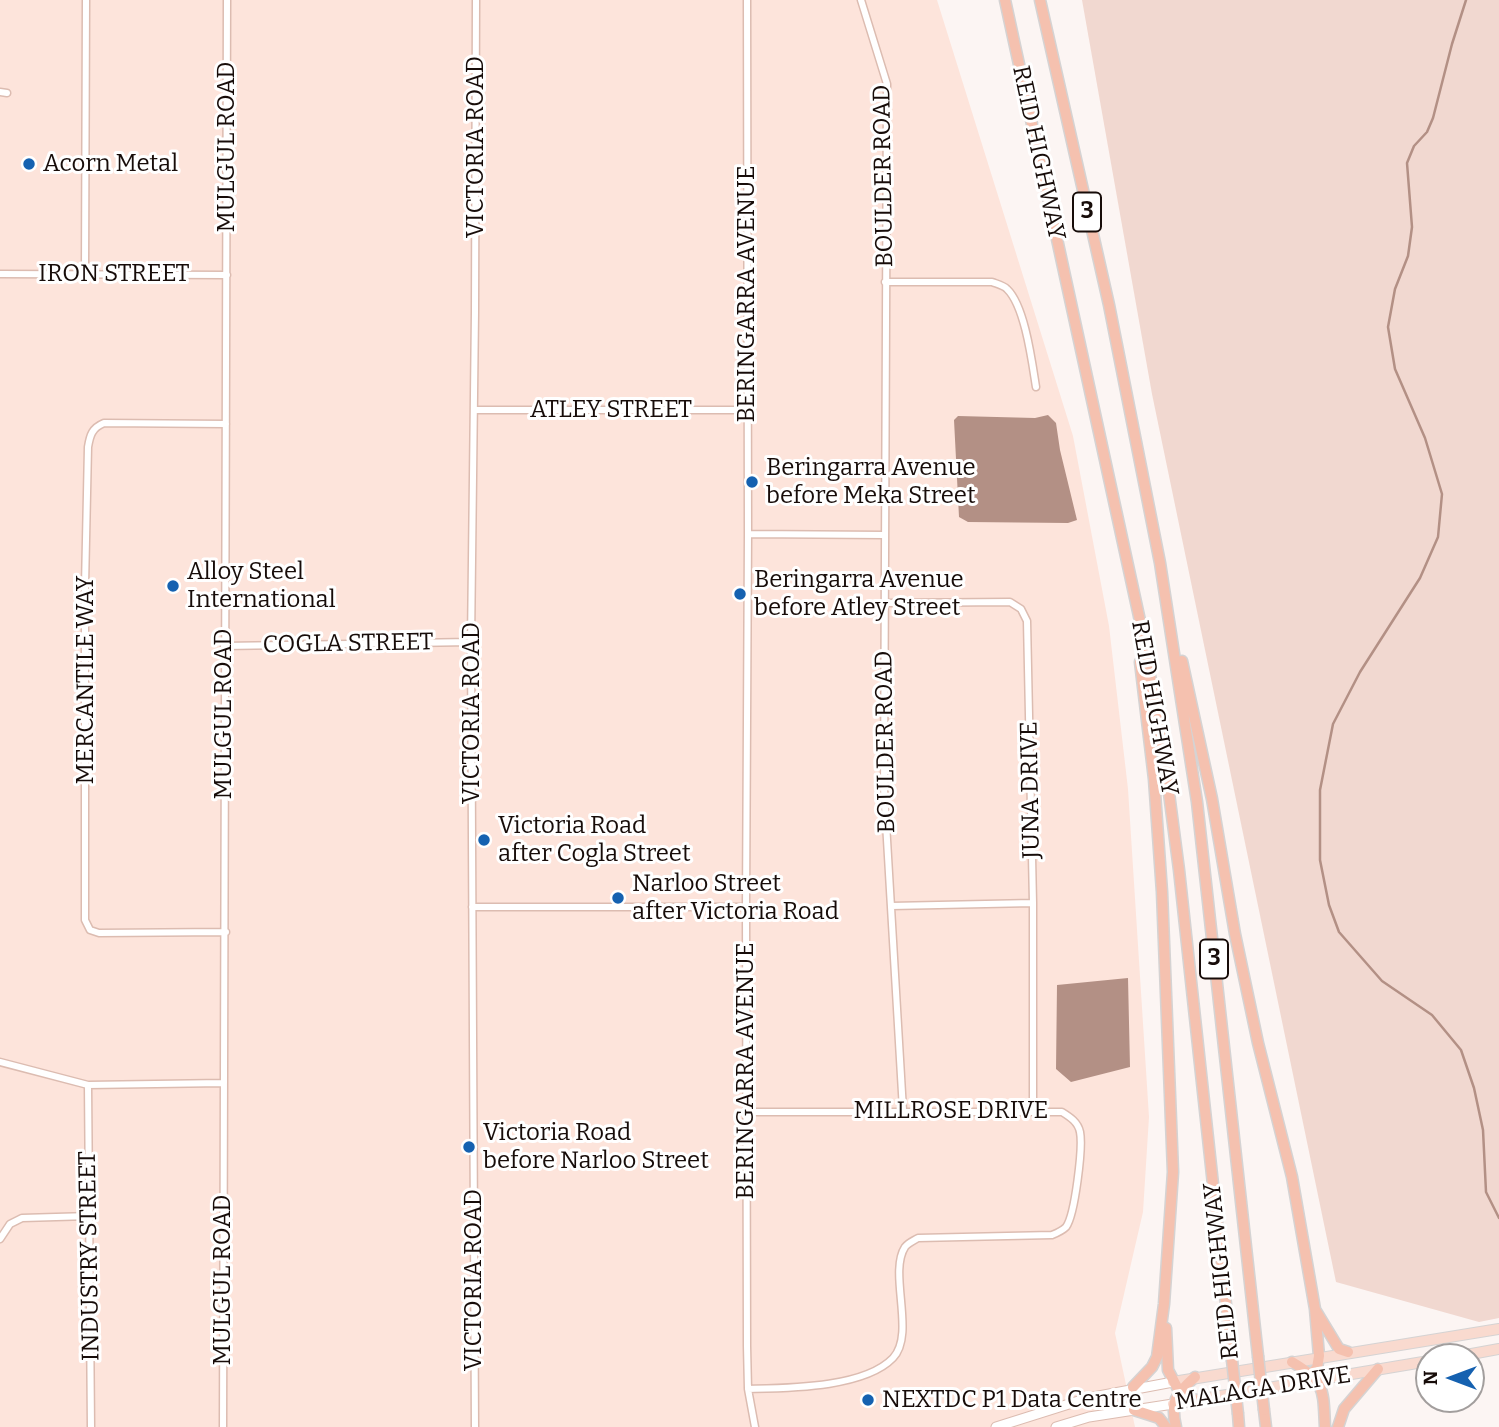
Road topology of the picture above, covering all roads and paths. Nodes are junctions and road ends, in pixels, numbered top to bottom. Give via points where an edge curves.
1 (86, 0) edge
2 (227, 0) edge
3 (476, 0) edge
4 (747, 0) edge
5 (861, 0) edge
6 (998, 0) edge
7 (1005, 0) edge
8 (1041, 1) edge
9 (1060, 260) junction
10 (85, 273) junction
11 (0, 274) edge
12 (227, 275) junction
13 (886, 282) junction
14 (1036, 387) dead end
15 (475, 410) junction
16 (747, 410) junction
17 (226, 424) junction
18 (748, 534) junction
19 (885, 535) junction
20 (1160, 563) junction
21 (1130, 579) junction
22 (885, 603) junction
23 (471, 642) junction
24 (224, 646) junction
25 (1033, 903) junction
26 (891, 906) junction
27 (472, 907) junction
28 (746, 907) junction
29 (226, 932) junction
30 (0, 1062) edge
31 (223, 1083) junction
32 (88, 1085) junction
33 (903, 1110) junction
34 (1033, 1111) junction
35 (745, 1112) junction
36 (90, 1216) junction
37 (0, 1238) edge
38 (1164, 1304) junction
39 (1314, 1309) junction
40 (1499, 1329) edge
41 (1348, 1352) junction
42 (1320, 1356) junction
43 (1292, 1362) junction
44 (1415, 1363) edge
45 (1378, 1369) junction
46 (1195, 1377) joint
47 (1311, 1380) junction
48 (1176, 1386) junction
49 (1133, 1387) junction
50 (748, 1389) junction
51 (1195, 1400) junction
52 (1173, 1404) junction
53 (1134, 1410) junction
54 (92, 1427) edge
55 (223, 1427) edge
56 (474, 1427) edge
57 (755, 1427) edge
58 (996, 1427) edge
59 (1056, 1427) edge
60 (1166, 1427) edge
61 (1176, 1427) edge
62 (1239, 1427) edge
63 (1266, 1427) edge
64 (1325, 1427) edge
65 (1338, 1427) edge

1 - 10 street
2 - 12 street, MULGUL ROAD
3 - 15 street, VICTORIA ROAD
4 - 16 street, BERINGARRA AVENUE
5 - 13 street, BOULDER ROAD via 887,84
6 - 9 highway
7 - 9 highway, REID HIGHWAY / 3
8 - 20 highway, REID HIGHWAY / 3 via 1109,305
9 - 21 highway, REID HIGHWAY / 3
10 - 11 street, IRON STREET
10 - 12 street, IRON STREET
12 - 17 street, MULGUL ROAD
13 - 14 street via 992,282 1005,287 1015,299
13 - 19 street, BOULDER ROAD
15 - 16 street, ATLEY STREET
15 - 23 street, VICTORIA ROAD
16 - 18 street, BERINGARRA AVENUE
17 - 24 street, MULGUL ROAD
17 - 29 street, MERCANTILE WAY via 104,423 95,427 88,447 85,586 85,920 90,930 99,933
18 - 19 street
18 - 28 street, BERINGARRA AVENUE
19 - 22 street, BOULDER ROAD
20 - 39 highway via 1212,799 1258,1043 1292,1177
20 - 63 highway, REID HIGHWAY / 3, bridge via 1196,802
21 - 38 highway via 1154,779 1173,1118
21 - 62 highway, REID HIGHWAY / 3, bridge via 1164,755
22 - 25 street, JUNA DRIVE via 1010,602 1021,609 1027,621
22 - 26 street, BOULDER ROAD via 884,789
23 - 24 street, COGLA STREET
23 - 27 street, VICTORIA ROAD
24 - 29 street, MULGUL ROAD
25 - 26 street
25 - 34 street, JUNA DRIVE
26 - 33 street, BOULDER ROAD
27 - 28 street
27 - 56 street, VICTORIA ROAD
28 - 35 street, BERINGARRA AVENUE
29 - 31 street, MULGUL ROAD
30 - 32 street
31 - 32 street
31 - 55 street, MULGUL ROAD
32 - 36 street, INDUSTRY STREET
33 - 34 street, MILLROSE DRIVE
33 - 35 street, MILLROSE DRIVE
34 - 50 street, MILLROSE DRIVE via 1062,1112 1074,1119 1080,1132 1074,1206 1060,1232 918,1238 906,1245 901,1258 902,1333 895,1356 839,1382
35 - 50 street, BERINGARRA AVENUE
36 - 37 street via 22,1218 10,1224
36 - 54 street, INDUSTRY STREET
38 - 48 highway via 1168,1370
38 - 49 highway via 1157,1357
39 - 41 highway via 1339,1349
39 - 42 highway
40 - 41 main road, MALAGA DRIVE
41 - 42 main road, MALAGA DRIVE
42 - 43 main road, MALAGA DRIVE
42 - 47 highway
43 - 46 main road, MALAGA DRIVE
43 - 47 highway
44 - 45 main road, MALAGA DRIVE
45 - 47 main road, MALAGA DRIVE
45 - 65 highway via 1345,1409
46 - 48 highway
47 - 51 main road, MALAGA DRIVE
47 - 64 highway via 1323,1392
48 - 49 main road, MALAGA DRIVE
48 - 51 highway
48 - 52 highway
49 - 58 main road, MALAGA DRIVE
50 - 57 street, BERINGARRA AVENUE
51 - 52 main road, MALAGA DRIVE
52 - 53 main road, MALAGA DRIVE
52 - 61 highway
53 - 59 main road, MALAGA DRIVE
53 - 60 highway via 1159,1418

